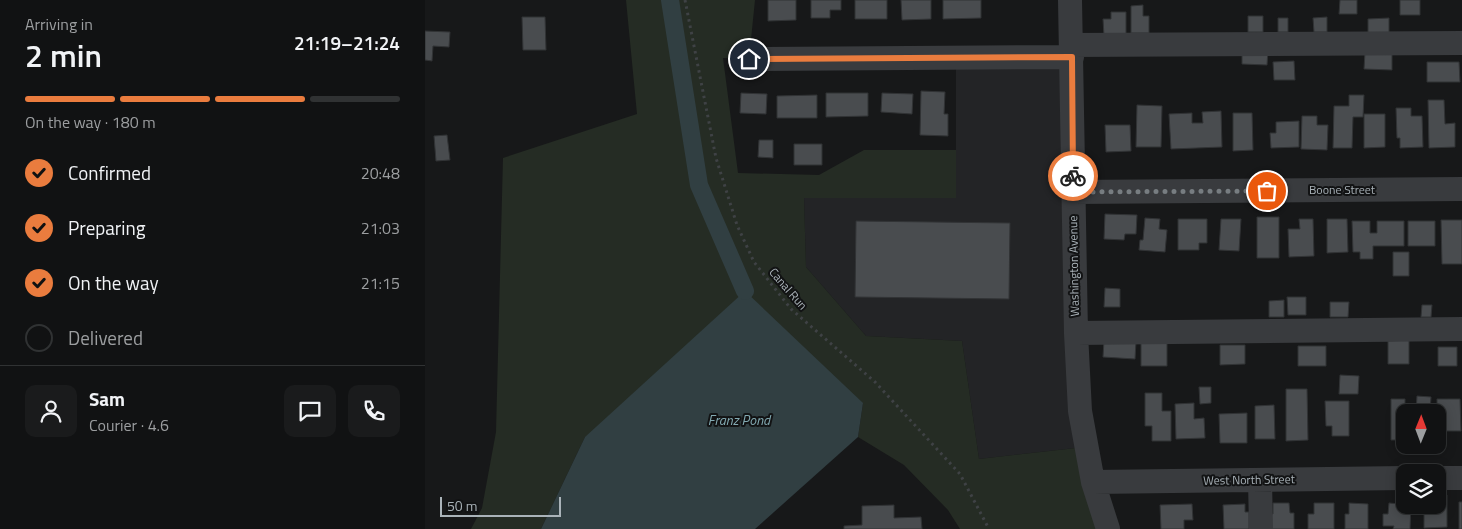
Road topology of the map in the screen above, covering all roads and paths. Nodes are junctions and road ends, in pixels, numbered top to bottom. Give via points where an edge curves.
1 (685, 0) edge
2 (1070, 0) edge
3 (1462, 43) edge
4 (1072, 51) junction
5 (749, 59) dead end
6 (1462, 189) edge
7 (1073, 192) junction
8 (1462, 329) edge
9 (1075, 333) junction
10 (1396, 478) edge
11 (1446, 478) edge
12 (1462, 478) edge
13 (1260, 480) junction
14 (1093, 482) junction
15 (989, 529) edge
16 (1108, 529) edge
17 (1261, 529) edge

1 - 15 path, Canal Run via 716,158 737,225 754,262 791,309 875,382 960,474
2 - 4 street, Washington Avenue
3 - 4 street
4 - 5 street
4 - 7 street, Washington Avenue
6 - 7 street, Boone Street
7 - 9 street, Washington Avenue
8 - 9 street
9 - 14 street, Washington Avenue via 1080,411
10 - 13 street, West North Street
11 - 12 street
13 - 14 street, West North Street
13 - 17 street
14 - 16 street, Washington Avenue

